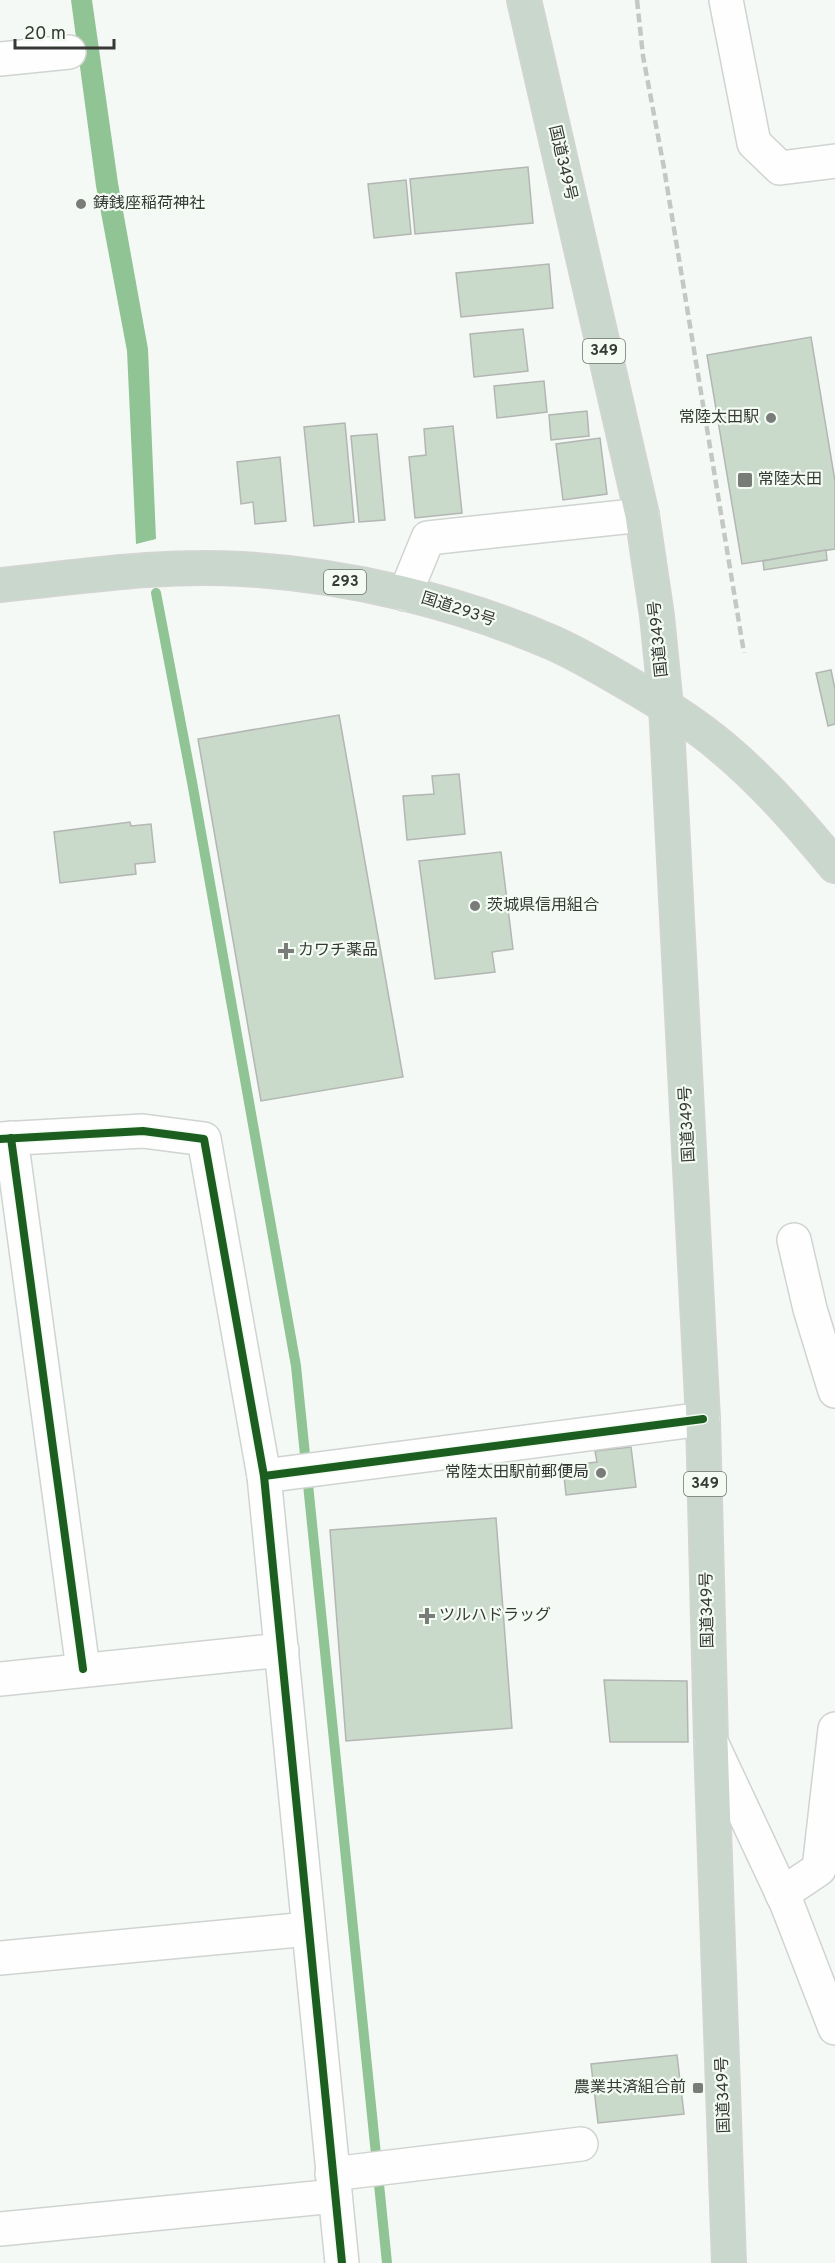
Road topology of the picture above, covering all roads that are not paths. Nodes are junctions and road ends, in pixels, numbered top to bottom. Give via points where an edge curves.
1 (524, 0) edge
2 (726, 0) edge
3 (69, 52) dead end
4 (0, 59) edge
5 (835, 161) edge
6 (642, 515) junction
7 (0, 585) edge
8 (405, 594) junction
9 (666, 706) junction
10 (835, 866) edge
11 (6, 1139) edge
12 (794, 1240) dead end
13 (835, 1391) edge
14 (703, 1419) junction
15 (264, 1476) junction
16 (282, 1650) junction
17 (83, 1669) junction
18 (0, 1679) edge
19 (835, 1728) edge
20 (711, 1742) junction
21 (782, 1894) junction
22 (308, 1929) junction
23 (0, 1958) edge
24 (835, 2028) edge
25 (581, 2144) dead end
26 (333, 2185) junction
27 (0, 2229) edge
28 (342, 2263) edge
29 (729, 2263) edge

1 - 6 highway, 国道349号 / 349
2 - 5 street via 754,143 780,168
3 - 4 street
6 - 8 street via 428,538
6 - 9 highway, 国道349号 / 349
7 - 8 highway, 国道293号 / 293 via 156,569 241,568 319,577
8 - 9 highway, 国道293号 / 293 via 554,643
9 - 10 highway, 国道293号 / 293 via 722,747 779,800
9 - 14 highway, 国道349号 / 349
11 - 15 street via 143,1131 204,1139
11 - 17 street
12 - 13 street
14 - 15 street
14 - 20 highway, 国道349号 / 349
15 - 16 street
16 - 17 street
16 - 22 street
17 - 18 street
19 - 21 street via 819,1869
20 - 21 street
20 - 29 highway, 国道349号 / 349
21 - 24 street
22 - 23 street
22 - 26 street
25 - 26 street
26 - 27 street
26 - 28 street

